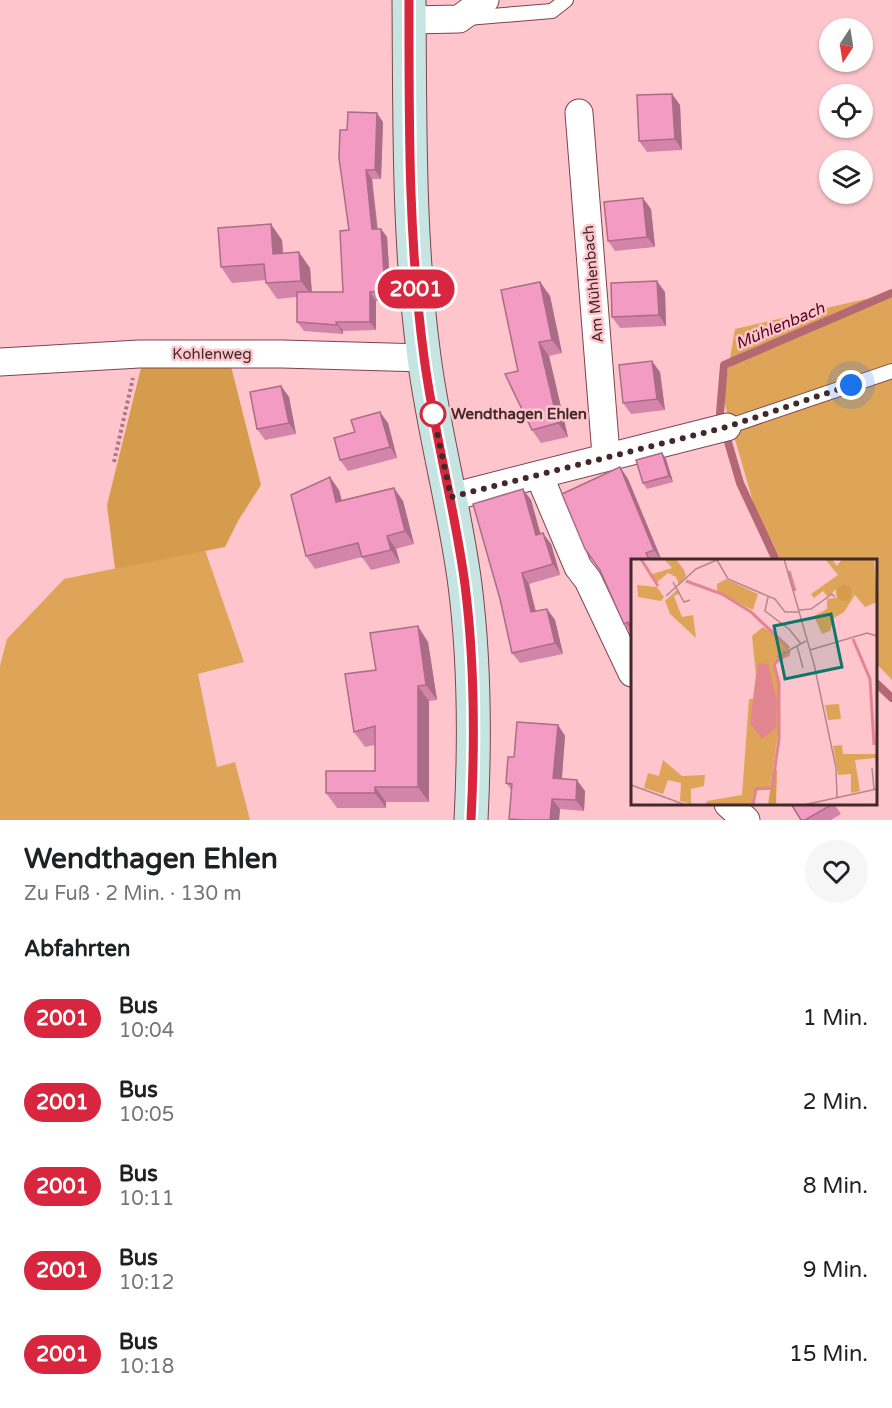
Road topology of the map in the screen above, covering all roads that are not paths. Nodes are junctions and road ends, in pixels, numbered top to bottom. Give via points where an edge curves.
1 (485, 0) edge
2 (566, 0) edge
3 (409, 10) edge
4 (459, 19) junction
5 (579, 113) dead end
6 (424, 358) junction
7 (0, 362) edge
8 (892, 371) edge
9 (727, 427) joint
10 (606, 455) junction
11 (539, 475) junction
12 (451, 497) junction
13 (631, 669) edge
14 (729, 805) edge
15 (471, 820) edge
16 (746, 820) edge

1 - 4 street
2 - 4 lane via 552,11
3 - 4 street
3 - 6 street via 412,254
5 - 10 street, Am Mühlenbach
6 - 7 street, Kohlenweg via 139,354
6 - 12 street
8 - 9 lane
9 - 10 street
10 - 11 street
11 - 12 street
11 - 13 street via 578,567
12 - 15 street via 474,675
14 - 16 street

